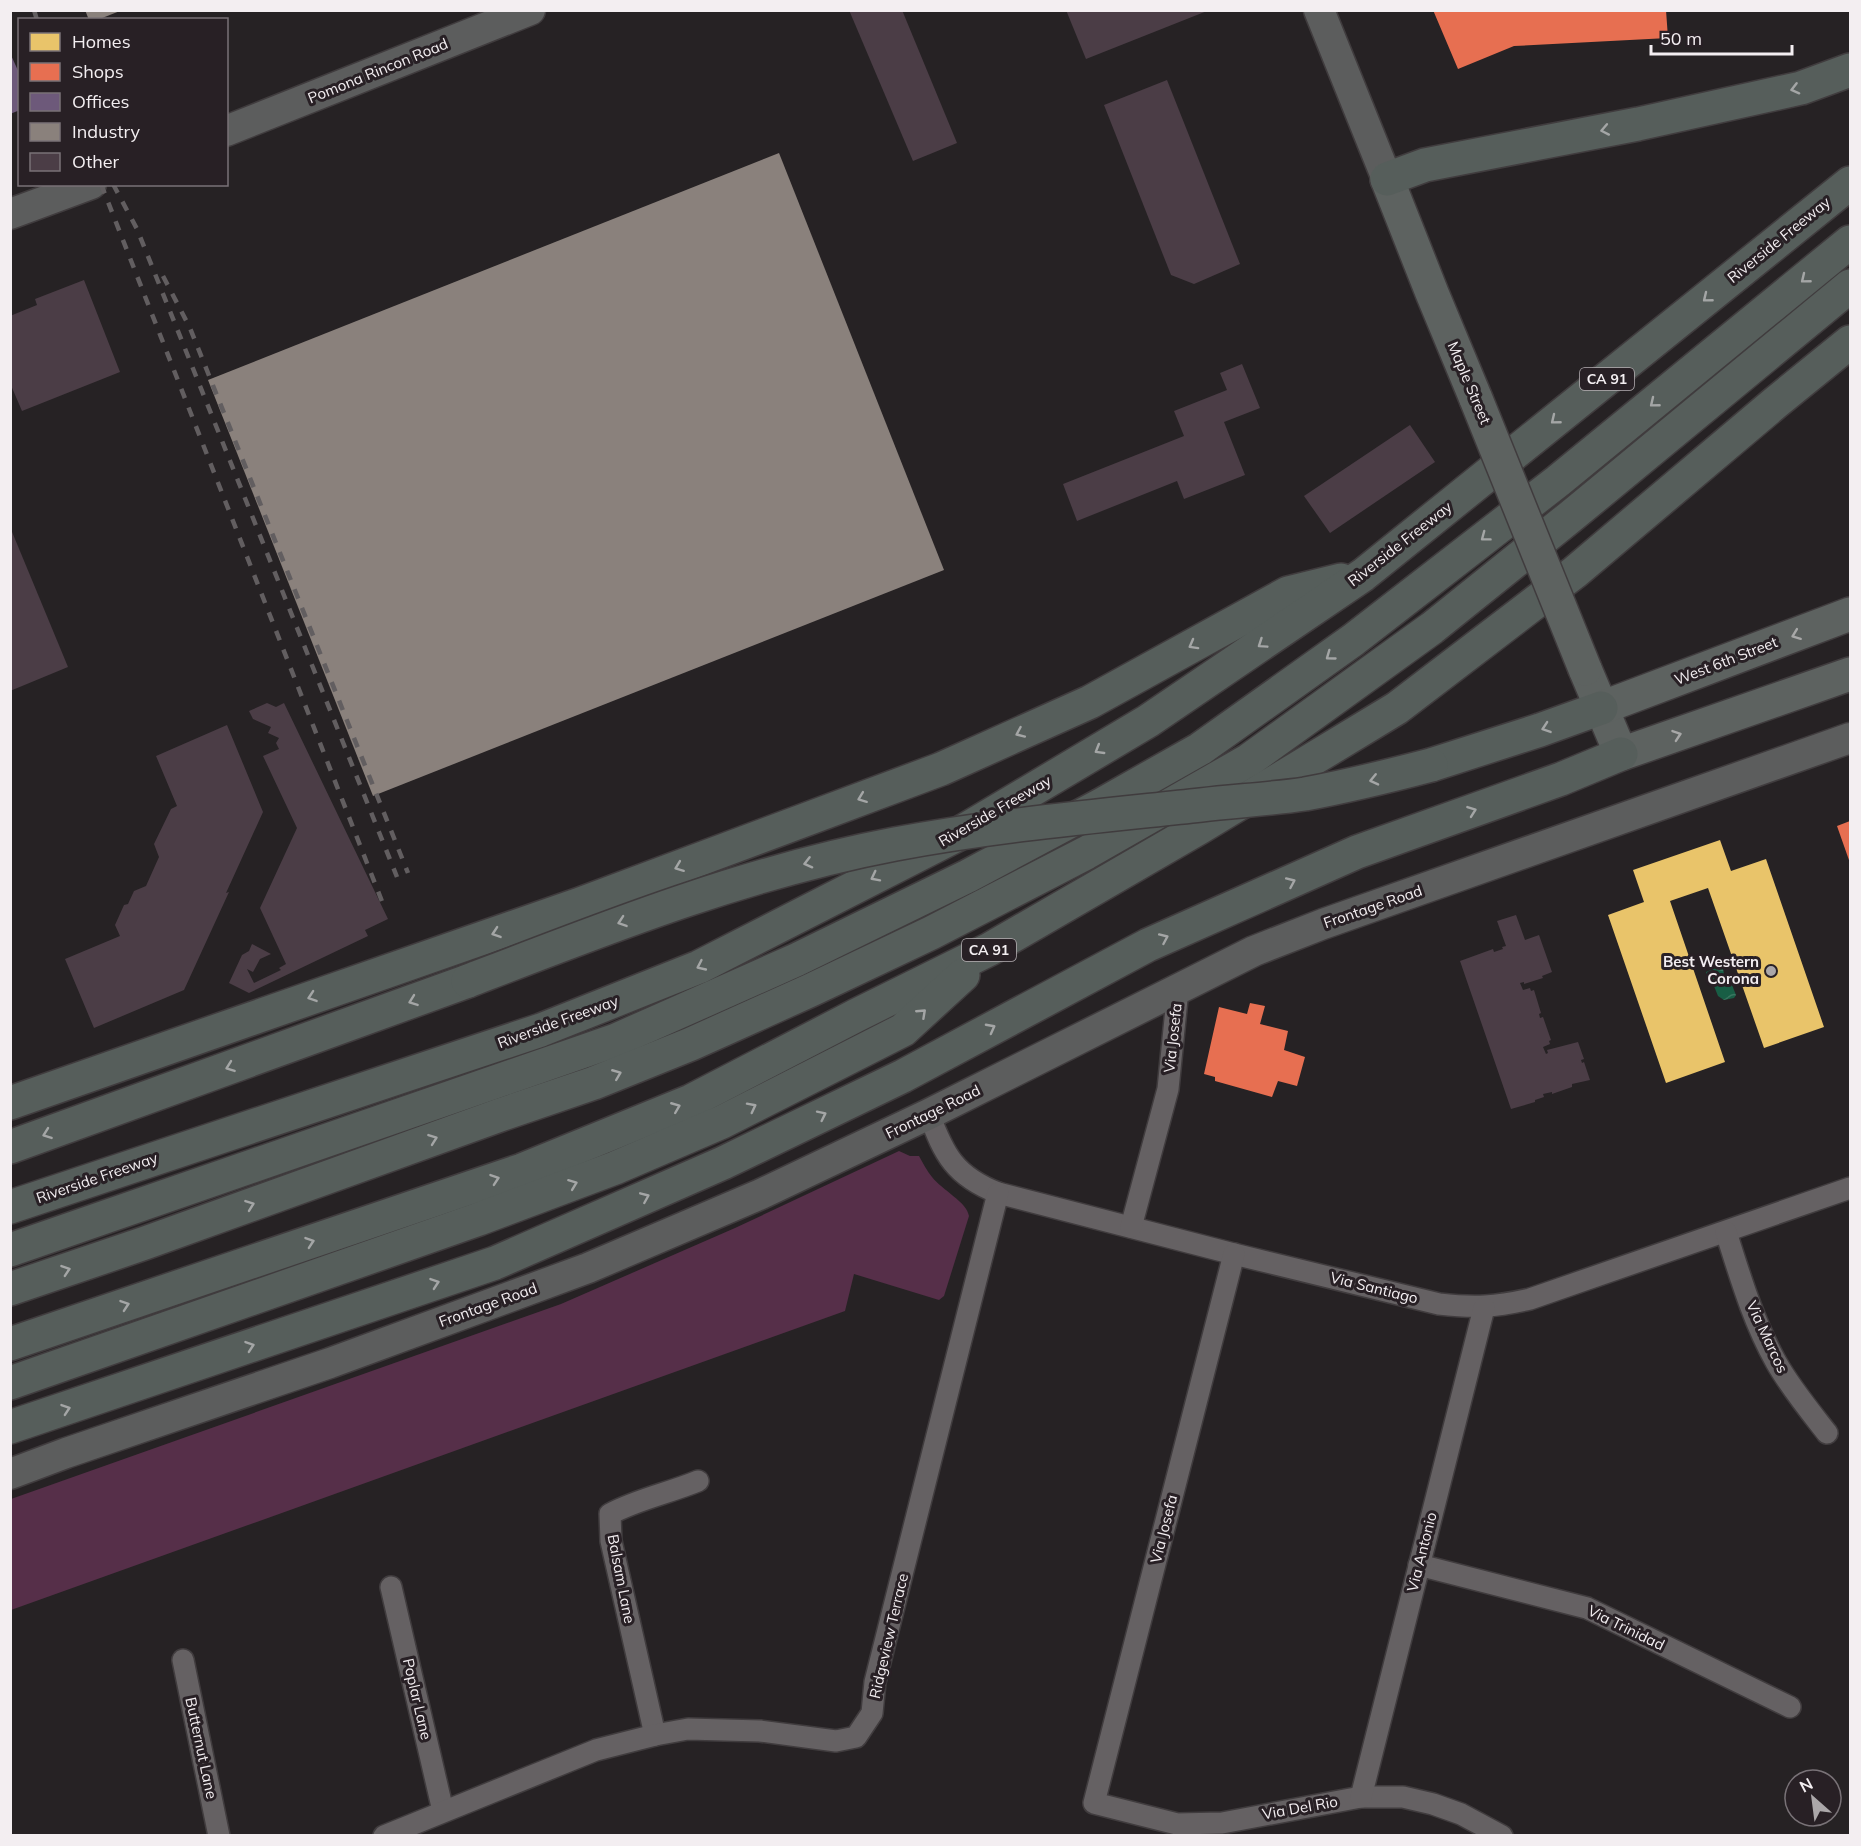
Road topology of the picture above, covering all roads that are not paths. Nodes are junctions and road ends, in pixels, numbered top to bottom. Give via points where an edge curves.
1 (530, 10) edge
2 (1319, 10) edge
3 (1851, 70) edge
4 (228, 130) edge
5 (1387, 179) junction
6 (1851, 183) edge
7 (86, 186) edge
8 (10, 214) edge
9 (1851, 242) edge
10 (1851, 286) edge
11 (1851, 342) edge
12 (1363, 575) junction
13 (1851, 614) edge
14 (1851, 674) edge
15 (1601, 708) junction
16 (1851, 738) edge
17 (1622, 754) junction
18 (990, 949) junction
19 (1178, 989) junction
20 (10, 1103) edge
21 (929, 1114) junction
22 (10, 1147) edge
23 (1851, 1188) edge
24 (998, 1193) junction
25 (10, 1208) edge
26 (1131, 1227) junction
27 (1726, 1232) junction
28 (10, 1250) edge
29 (1234, 1254) junction
30 (10, 1289) edge
31 (1484, 1308) junction
32 (10, 1344) edge
33 (10, 1383) edge
34 (10, 1427) edge
35 (1827, 1433) dead end
36 (10, 1474) edge
37 (698, 1481) dead end
38 (1419, 1565) junction
39 (390, 1587) dead end
40 (183, 1660) dead end
41 (1790, 1707) dead end
42 (655, 1735) junction
43 (1361, 1797) junction
44 (1094, 1803) joint
45 (443, 1811) junction
46 (219, 1836) edge
47 (384, 1836) edge
48 (1502, 1836) edge

1 - 4 main road, Pomona Rincon Road
2 - 5 main road, Maple Street
3 -> 5 highway via 1801,88 1425,165
5 - 15 main road, Maple Street, bridge
6 -> 12 highway, Riverside Freeway / CA 91
7 - 8 main road
9 -> 28 highway via 1558,482 1353,640 1200,749 1101,804 968,876 796,960 616,1040
30 -> 10 highway via 594,1083 810,990 1086,853 1249,760 1432,628
11 - 18 highway, CA 91 via 1575,572 1398,708
12 -> 20 highway via 1288,593 1090,702 941,769 580,904
12 -> 25 highway, Riverside Freeway / CA 91 via 1148,721 965,830 699,968 541,1030
13 -> 15 main road, West 6th Street
17 -> 14 main road
15 - 17 main road, Maple Street
15 -> 22 highway, bridge via 1376,780 1302,794 981,829 784,869 709,891
16 - 19 main road, Frontage Road via 1323,924 1254,951
34 -> 17 highway via 495,1263 723,1163 903,1076 1158,940 1357,852
32 -> 18 highway, CA 91 via 522,1170 691,1101
33 -> 18 highway via 479,1219 615,1168 722,1122 903,1030
19 - 21 main road, Frontage Road
19 - 26 street, Via Josefa via 1168,1089
21 - 24 street, Via Santiago via 951,1161 978,1185
21 - 36 main road, Frontage Road via 761,1194 588,1268
23 - 27 street, Via Santiago
24 - 26 street, Via Santiago
24 - 42 street, Ridgeview Terrace via 875,1682 872,1713 856,1737 836,1741 760,1731 688,1729
26 - 29 street, Via Santiago
27 - 31 street, Via Santiago via 1530,1299
27 - 35 street, Via Marcos via 1755,1318 1776,1362
29 - 31 street, Via Santiago via 1439,1304
29 - 44 street, Via Josefa
31 - 38 street, Via Antonio
37 - 42 street, Balsam Lane via 610,1514 611,1541
38 - 41 street, Via Trinidad via 1587,1608
38 - 43 street, Via Antonio
39 - 45 street, Poplar Lane
40 - 46 street, Butternut Lane
42 - 45 street, Ridgeview Terrace via 596,1750
43 - 44 street, Via Del Rio via 1222,1823 1177,1824
43 - 48 street, Via Del Rio via 1403,1797 1433,1804
45 - 47 street, Ridgeview Terrace

